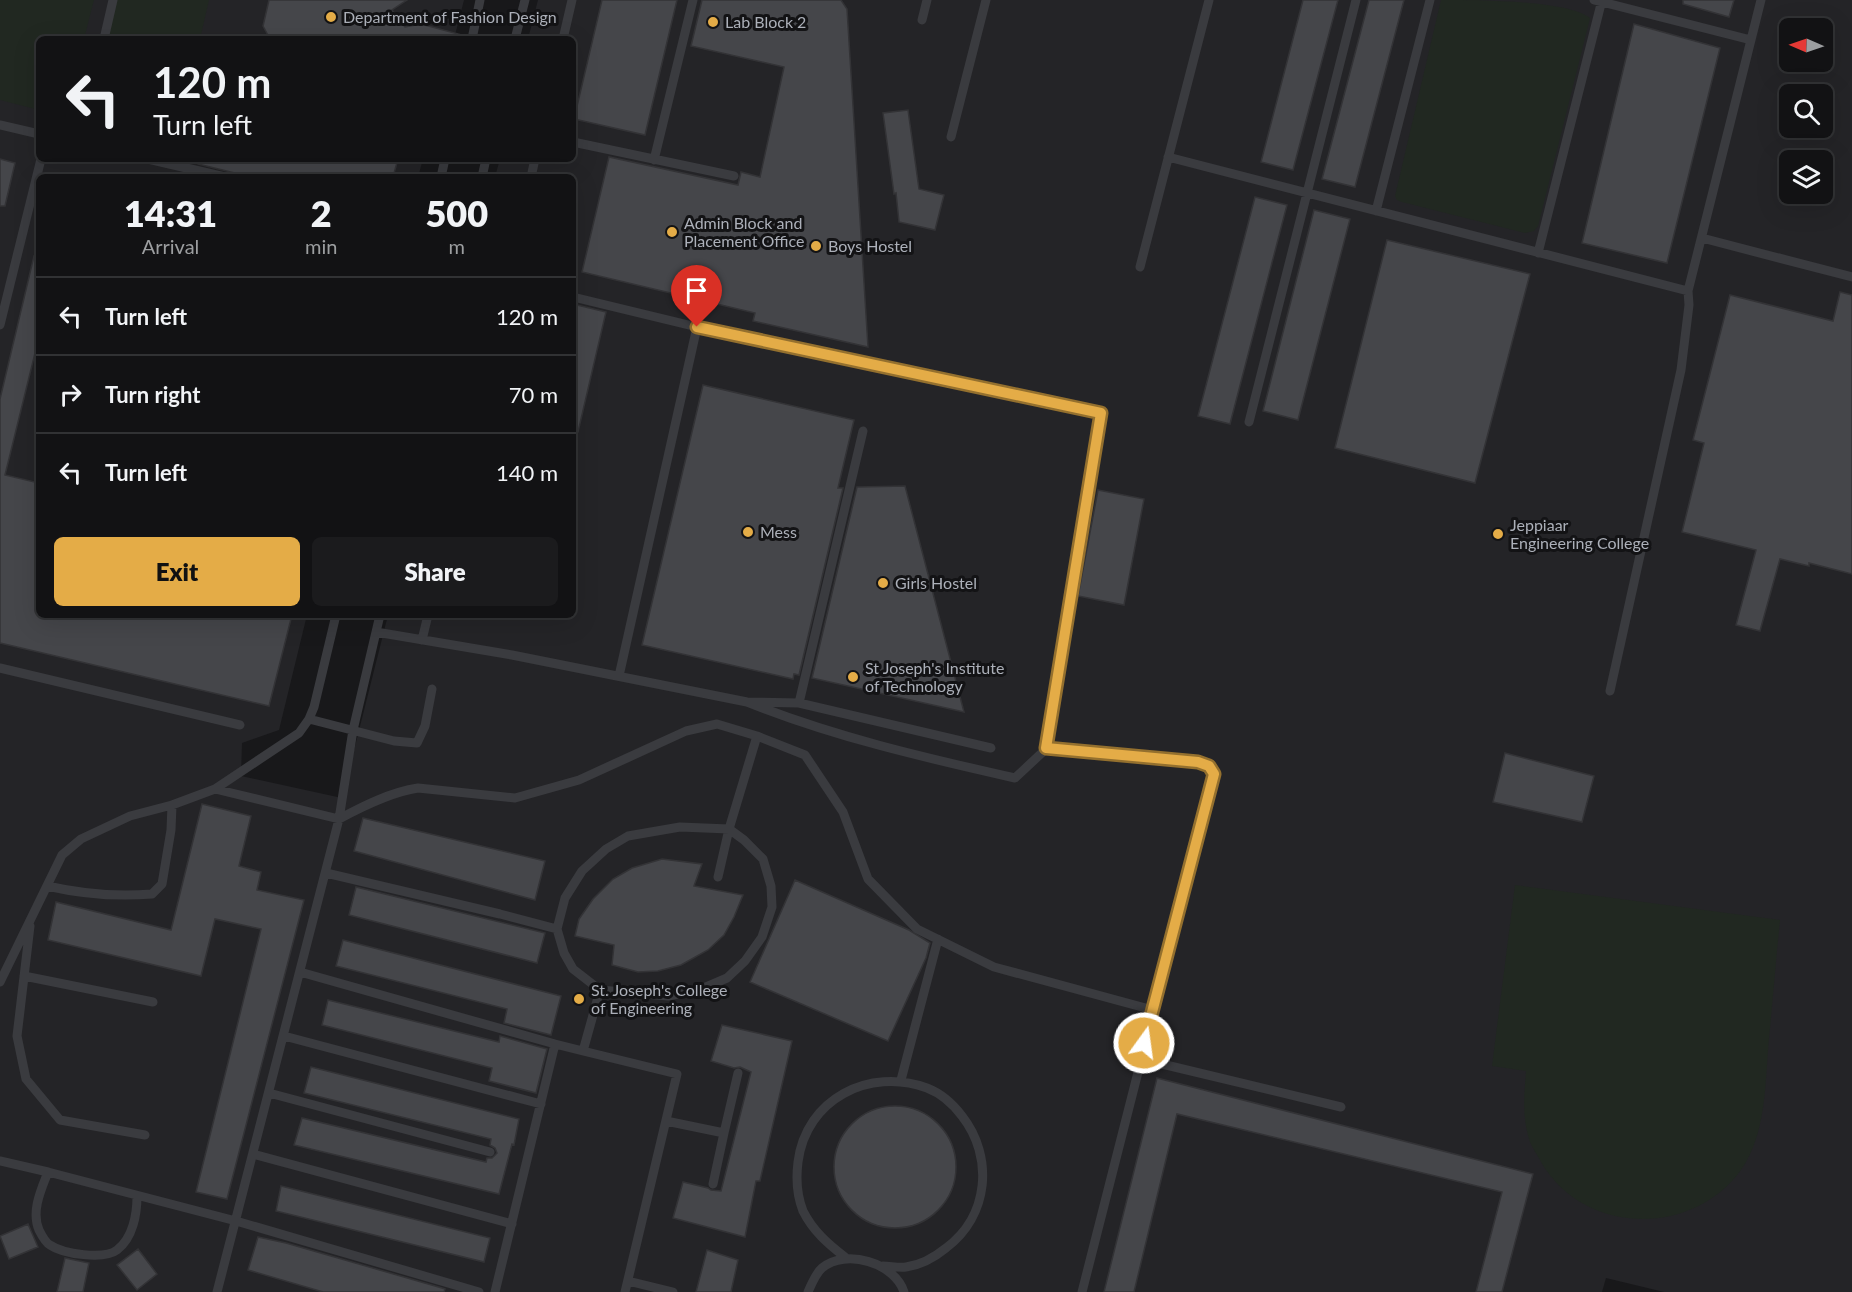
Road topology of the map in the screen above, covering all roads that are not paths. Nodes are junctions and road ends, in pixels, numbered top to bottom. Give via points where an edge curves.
1 (113, 0) edge
2 (480, 0) edge
3 (525, 0) edge
4 (572, 0) edge
5 (693, 0) edge
6 (927, 0) edge
7 (986, 0) edge
8 (1209, 0) edge
9 (1356, 0) edge
10 (1430, 0) edge
11 (1761, 0) edge
12 (1599, 1) edge
13 (922, 20) dead end
14 (105, 36) edge
15 (473, 36) edge
16 (516, 36) edge
17 (564, 36) edge
18 (1751, 40) junction
19 (0, 124) edge
20 (36, 133) edge
21 (951, 137) dead end
22 (576, 143) edge
23 (1168, 157) junction
24 (654, 160) junction
25 (160, 162) edge
26 (212, 174) edge
27 (734, 176) dead end
28 (36, 179) edge
29 (1307, 194) junction
30 (1376, 211) junction
31 (1702, 238) junction
32 (1538, 253) junction
33 (1140, 267) dead end
34 (1852, 277) edge
35 (1688, 291) junction
36 (576, 298) edge
37 (0, 326) edge
38 (697, 327) junction
39 (1249, 422) dead end
40 (863, 431) dead end
41 (335, 618) edge
42 (379, 618) edge
43 (427, 618) edge
44 (376, 632) junction
45 (422, 640) junction
46 (0, 668) edge
47 (618, 676) junction
48 (432, 689) dead end
49 (1610, 691) dead end
50 (747, 702) junction
51 (800, 703) junction
52 (309, 719) junction
53 (240, 725) dead end
54 (353, 730) junction
55 (757, 736) junction
56 (991, 748) dead end
57 (1046, 748) junction
58 (215, 789) junction
59 (172, 805) junction
60 (339, 819) junction
61 (729, 829) junction
62 (326, 873) junction
63 (718, 877) dead end
64 (47, 886) junction
65 (31, 917) junction
66 (557, 929) junction
67 (938, 939) junction
68 (300, 972) junction
69 (24, 976) junction
70 (0, 982) edge
71 (600, 990) junction
72 (153, 1002) dead end
73 (1153, 1011) junction
74 (284, 1036) junction
75 (555, 1044) junction
76 (583, 1051) junction
77 (1141, 1059) junction
78 (738, 1073) dead end
79 (901, 1080) junction
80 (269, 1093) junction
81 (541, 1104) junction
82 (1341, 1107) dead end
83 (666, 1121) junction
84 (724, 1133) junction
85 (145, 1135) dead end
86 (490, 1152) dead end
87 (253, 1154) junction
88 (0, 1161) edge
89 (48, 1172) junction
90 (712, 1184) dead end
91 (137, 1196) junction
92 (236, 1221) junction
93 (512, 1224) junction
94 (845, 1257) junction
95 (883, 1266) junction
96 (627, 1281) junction
97 (217, 1292) edge
98 (479, 1292) edge
99 (495, 1292) edge
100 (625, 1292) edge
101 (673, 1292) edge
102 (808, 1292) edge
103 (904, 1292) edge
104 (1082, 1292) edge

1 - 14 lane
2 - 15 lane
3 - 16 lane
4 - 17 lane
5 - 24 lane
6 - 13 lane
7 - 21 lane
8 - 23 lane
9 - 29 lane
10 - 30 lane
11 - 18 lane
12 - 18 lane
12 - 32 lane
18 - 31 lane
19 - 20 lane
22 - 24 lane
23 - 29 lane
23 - 33 lane
24 - 27 lane
25 - 26 lane
28 - 37 lane
29 - 30 lane
29 - 39 lane
30 - 32 lane
31 - 34 lane
31 - 35 lane
32 - 35 lane
35 - 49 lane via 1681,370
36 - 38 lane
38 - 47 lane
38 - 57 lane via 1101,413
40 - 51 lane
41 - 52 lane
42 - 44 lane
43 - 45 lane
44 - 45 lane
44 - 54 lane
45 - 47 lane
46 - 53 lane
47 - 50 lane
48 - 54 lane via 417,743
50 - 51 lane
50 - 57 lane via 799,723 888,749 1015,778
51 - 56 lane
52 - 54 lane
52 - 58 lane via 299,733
54 - 60 lane
55 - 60 lane via 717,724 686,731 579,780 515,798 409,789
55 - 61 lane
55 - 67 lane via 805,755 843,812 868,879 917,929
57 - 73 lane via 1198,762 1209,766 1214,774
58 - 59 lane
58 - 60 lane
59 - 64 lane via 130,816 81,839 62,855
59 - 64 lane via 162,884 152,894 122,896
60 - 62 lane
61 - 63 lane
61 - 66 lane via 680,826 628,836 582,871 565,898
61 - 71 lane via 762,859 771,886 772,907 762,937 745,961 727,978 699,990 668,996
62 - 66 lane
62 - 68 lane
64 - 65 lane
65 - 69 lane
65 - 70 lane
66 - 71 lane via 573,969
67 - 73 lane via 994,967
67 - 79 lane
68 - 74 lane
68 - 75 lane
69 - 72 lane
69 - 85 lane via 17,1036 26,1079 60,1120
71 - 76 lane
73 - 77 lane
74 - 80 lane
74 - 81 lane
75 - 76 lane
75 - 81 lane
76 - 83 lane via 677,1074
77 - 82 lane
77 - 104 lane
78 - 84 lane
79 - 94 lane via 868,1082 839,1095 815,1117 800,1146 796,1178 803,1210 820,1238
79 - 95 lane via 929,1089 954,1105 972,1129 982,1157 983,1187 974,1215 957,1240 934,1258 906,1267
80 - 86 lane
80 - 87 lane
81 - 93 lane
83 - 84 lane
83 - 96 lane
84 - 90 lane
87 - 92 lane
87 - 93 lane
88 - 89 lane
89 - 91 lane
89 - 91 lane via 36,1204 39,1230 49,1245 67,1251 99,1256 116,1251 129,1234 137,1213
91 - 92 lane
92 - 97 lane
92 - 98 lane
93 - 99 lane
94 - 95 lane
94 - 102 lane via 822,1268
95 - 103 lane via 901,1283
96 - 100 lane
96 - 101 lane

